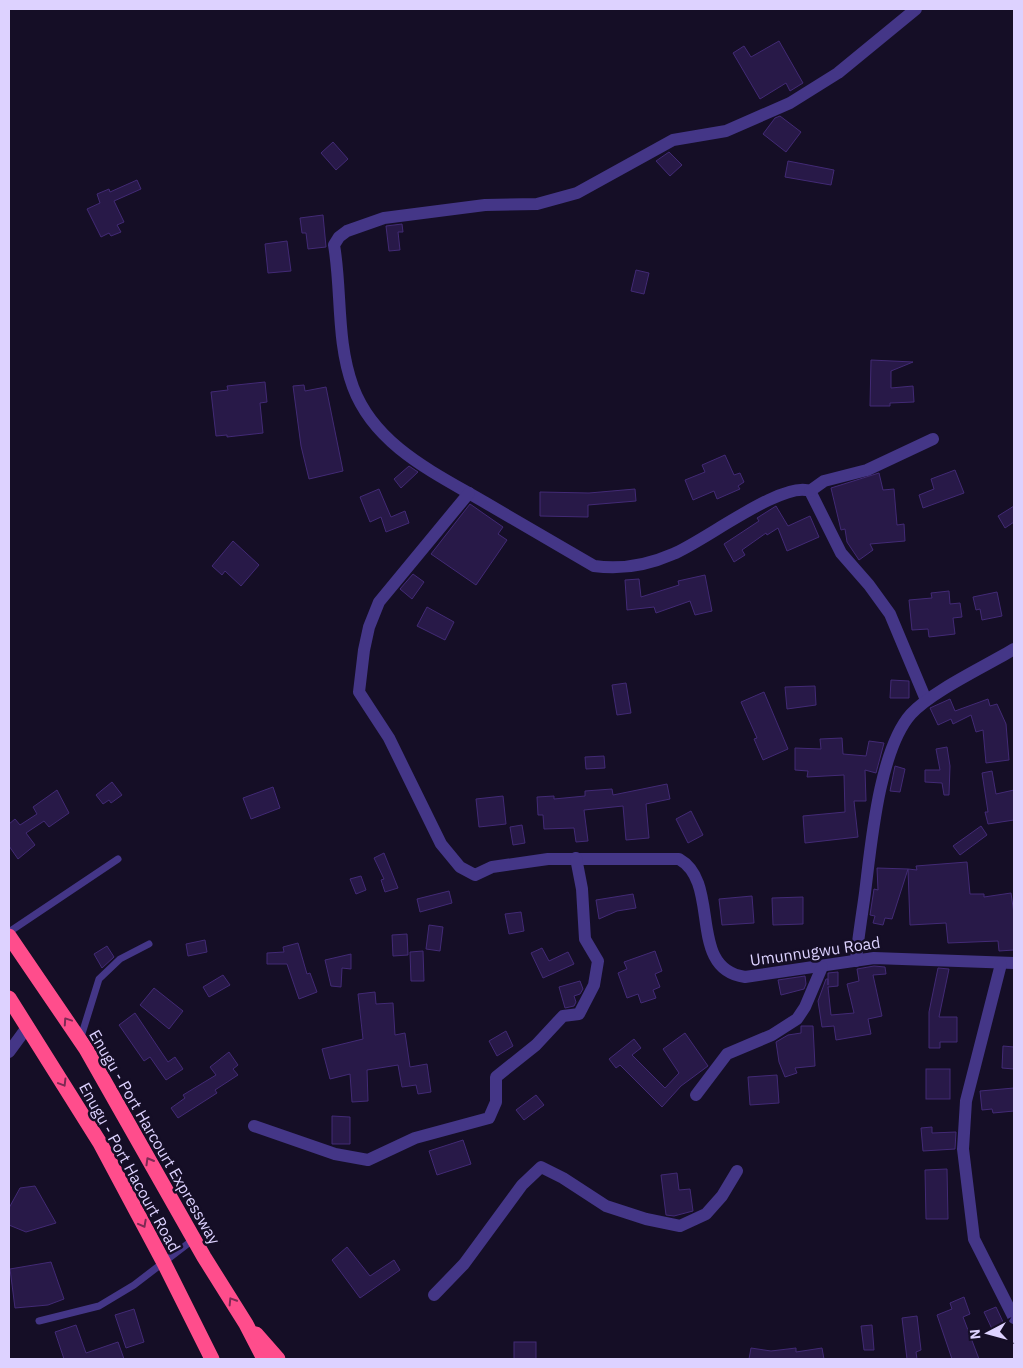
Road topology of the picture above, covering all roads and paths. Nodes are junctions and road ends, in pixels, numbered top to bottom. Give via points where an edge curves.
1 (911, 10) edge
2 (932, 439) dead end
3 (810, 491) junction
4 (469, 493) junction
5 (1014, 649) edge
6 (926, 700) junction
7 (576, 858) junction
8 (118, 860) dead end
9 (9, 932) edge
10 (9, 936) edge
11 (149, 944) dead end
12 (856, 961) junction
13 (1008, 964) edge
14 (822, 967) junction
15 (9, 998) edge
16 (28, 1026) junction
17 (80, 1041) junction
18 (9, 1052) edge
19 (696, 1095) dead end
20 (254, 1126) dead end
21 (737, 1171) dead end
22 (194, 1239) junction
23 (164, 1263) junction
24 (434, 1295) dead end
25 (1014, 1318) edge
26 (39, 1321) dead end
27 (246, 1324) junction
28 (210, 1359) edge
29 (264, 1359) edge
30 (278, 1359) edge

1 - 4 street via 838,73 790,103 726,130 673,140 578,193 537,204 485,205 384,218 353,228 339,237 334,245 344,352 362,408 403,452
2 - 3 street via 867,470 824,481
3 - 4 street via 803,488 779,495 691,546 661,559 616,568 594,566
3 - 6 street via 841,554 869,584 890,614
4 - 7 street, Umunnugwu Road via 380,602 364,650 359,692 389,738 441,844 460,867 475,875 492,867 548,858
5 - 6 street
6 - 12 street via 911,714 896,737 881,785
7 - 14 street, Umunnugwu Road via 673,857 686,863 702,899 714,955 720,966 733,975 745,977
7 - 20 street via 582,889 584,939 598,960 594,985 579,1014 563,1016 536,1045 496,1077 496,1102 489,1118 415,1138 368,1160 335,1154
8 - 9 lane
17 -> 10 highway, Enugu - Port Harcourt Expressway
11 - 17 lane via 120,959 99,979
12 - 13 street, Umunnugwu Road via 893,957
12 - 14 street, Umunnugwu Road
13 - 25 street via 966,1100 963,1149 974,1239
14 - 19 street via 806,1007 797,1019 772,1035 726,1054
15 - 16 highway, Enugu - Port Hacourt Road
16 - 18 street
16 -> 23 highway, Enugu - Port Hacourt Road via 100,1143
22 -> 17 highway, Enugu - Port Harcourt Expressway
21 - 24 street via 706,1214 680,1226 606,1206 541,1167 522,1185 464,1264
22 - 23 lane
27 -> 22 highway, Enugu - Port Harcourt Expressway
23 - 26 lane via 99,1306
23 - 28 highway, Enugu - Port Hacourt Road
27 - 29 highway, Enugu - Port Harcourt Expressway
27 - 30 highway

